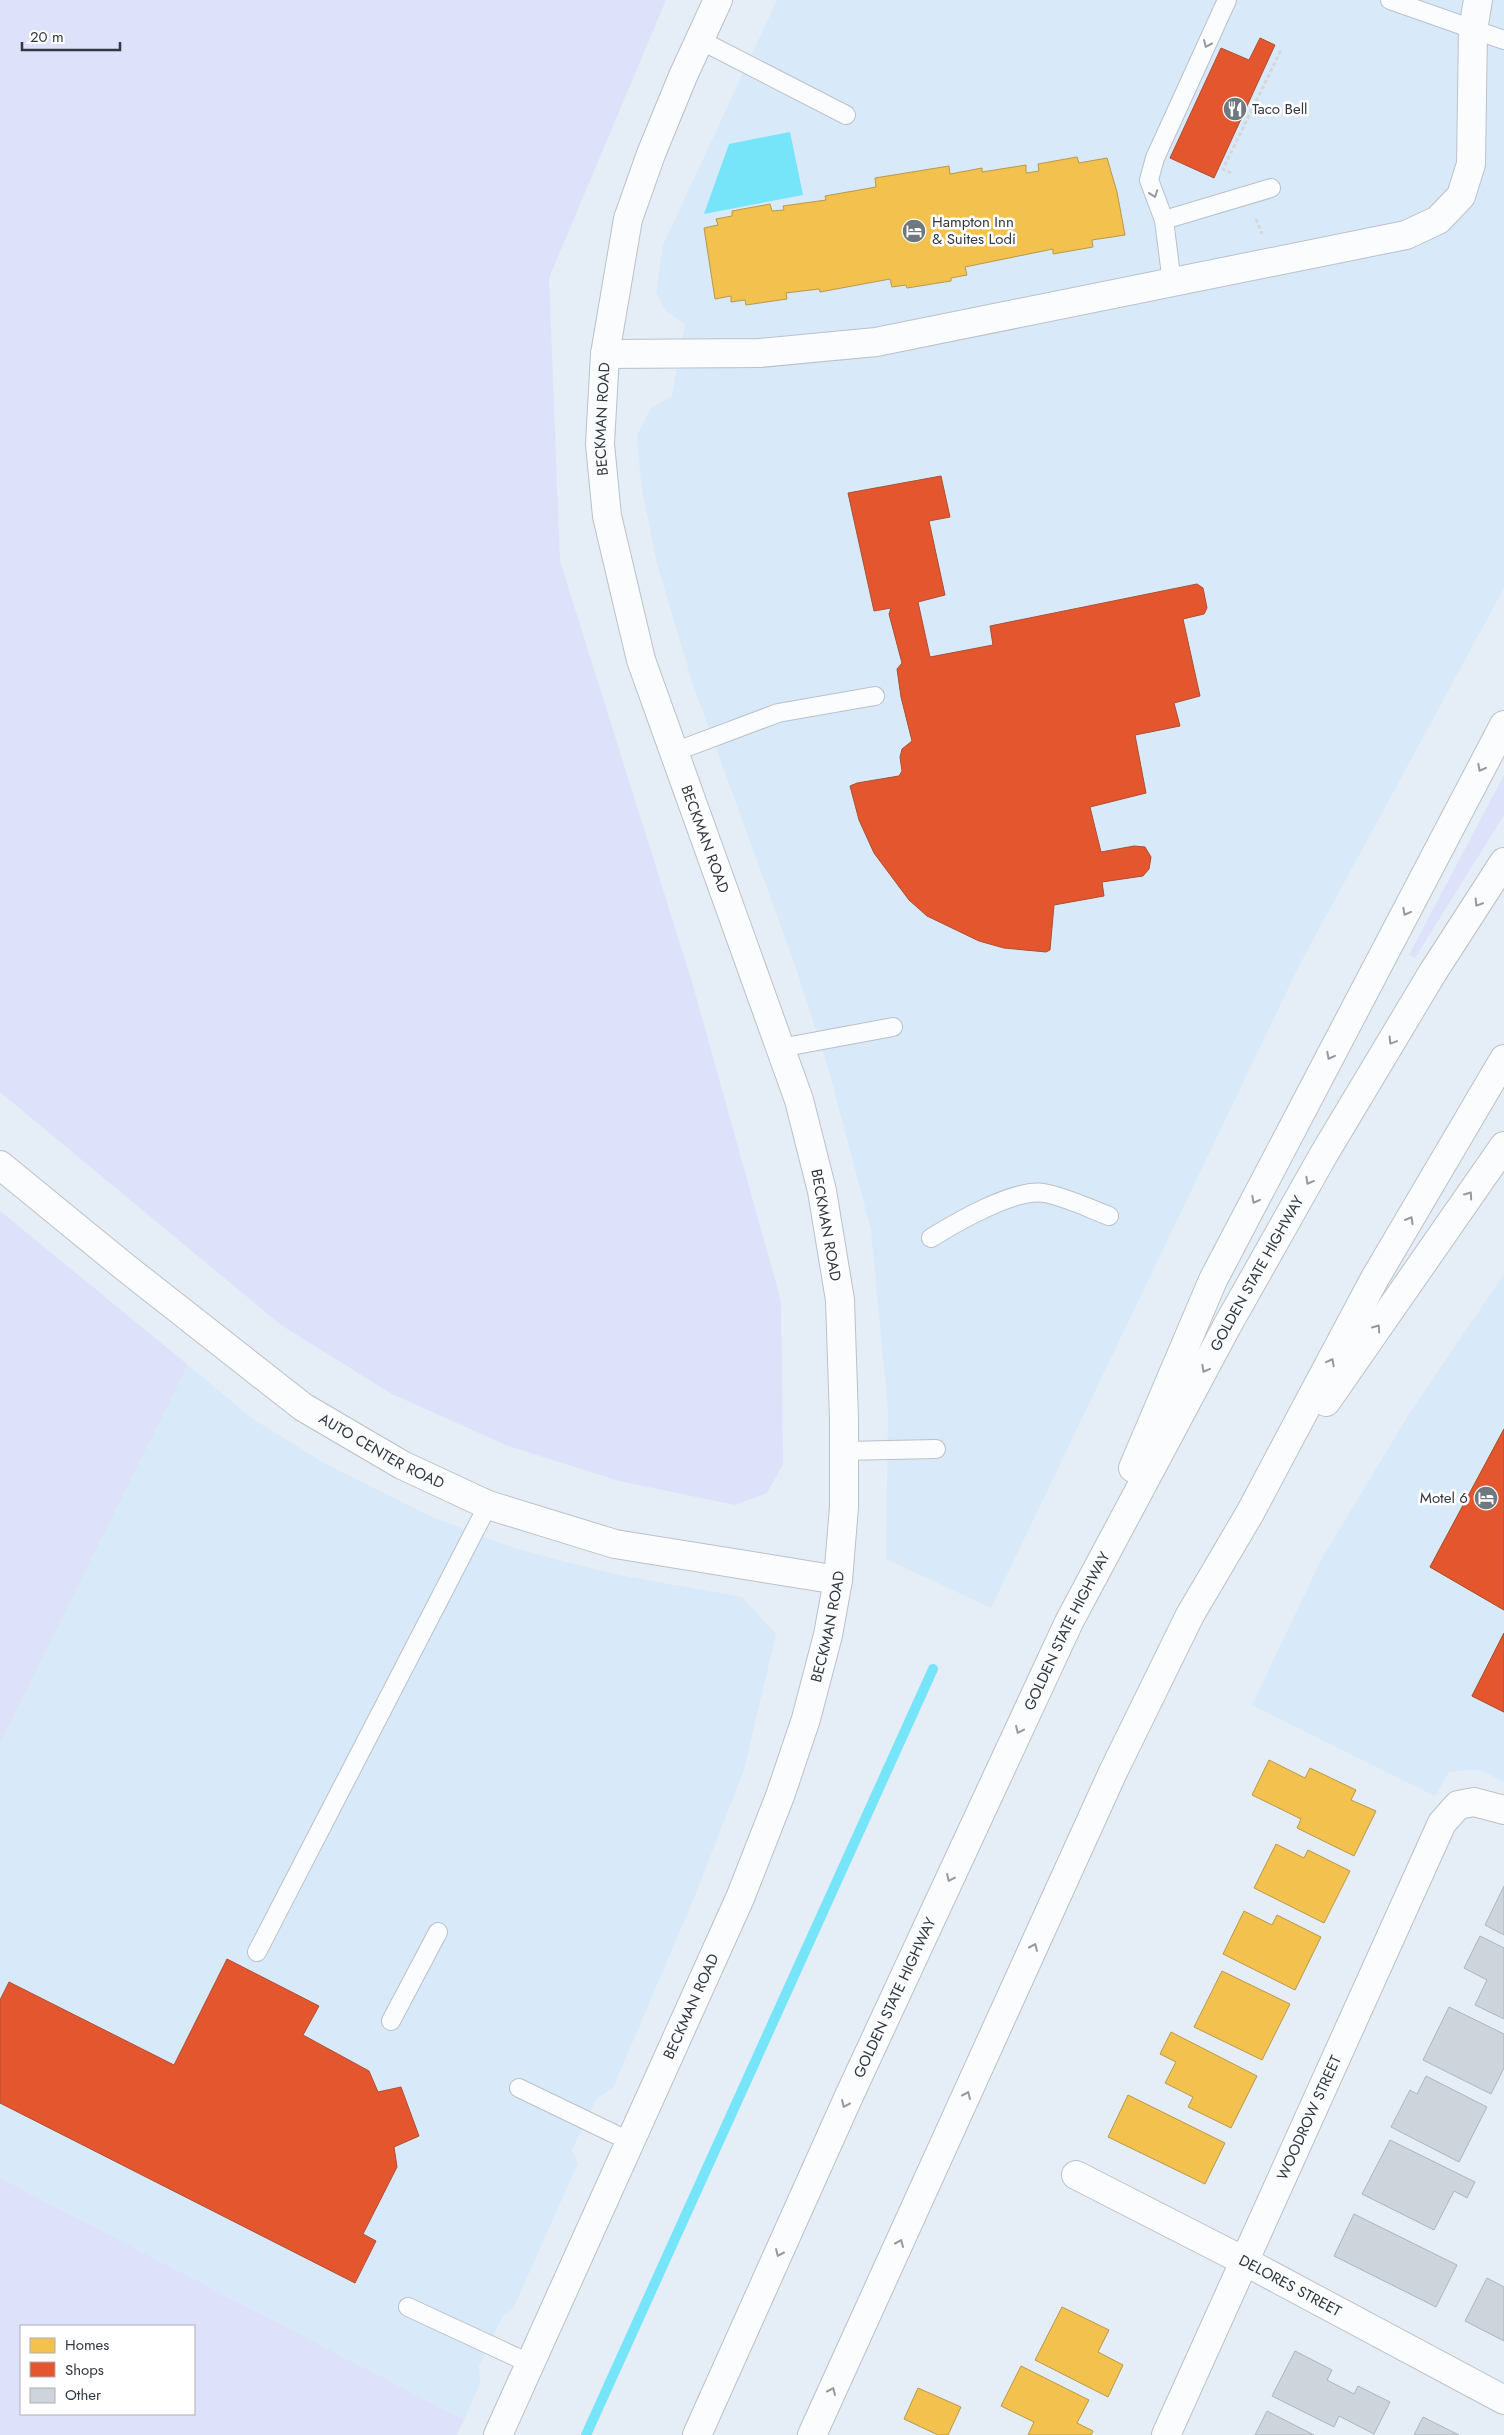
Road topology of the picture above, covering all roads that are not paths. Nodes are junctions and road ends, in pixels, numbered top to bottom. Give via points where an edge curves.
1 (718, 0) edge
2 (1227, 0) edge
3 (1390, 0) edge
4 (1478, 0) edge
5 (1473, 30) junction
6 (700, 40) junction
7 (1504, 40) edge
8 (846, 115) dead end
9 (1271, 188) dead end
10 (1164, 220) junction
11 (1172, 283) junction
12 (606, 354) junction
13 (875, 696) dead end
14 (1504, 725) edge
15 (674, 752) junction
16 (1504, 862) edge
17 (893, 1026) dead end
18 (780, 1048) junction
19 (1504, 1059) edge
20 (1504, 1146) edge
21 (0, 1165) edge
22 (1109, 1216) dead end
23 (931, 1238) dead end
24 (936, 1449) dead end
25 (844, 1452) junction
26 (488, 1505) junction
27 (1250, 1512) junction
28 (838, 1580) junction
29 (1069, 1622) junction
30 (1504, 1810) edge
31 (438, 1932) dead end
32 (257, 1952) dead end
33 (391, 2021) dead end
34 (519, 2088) dead end
35 (631, 2142) junction
36 (1076, 2175) dead end
37 (1246, 2262) junction
38 (408, 2307) dead end
39 (531, 2364) junction
40 (1504, 2400) edge
41 (498, 2435) edge
42 (697, 2435) edge
43 (812, 2435) edge
44 (1166, 2435) edge

1 - 6 main road, BECKMAN ROAD
2 -> 10 lane via 1155,158 1149,180
3 - 5 lane
4 - 5 main road
5 - 7 lane
5 - 11 main road via 1470,164 1461,196 1438,220 1406,235
6 - 8 lane
6 - 12 main road, BECKMAN ROAD via 651,154 628,219
9 - 10 lane
10 - 11 lane
11 - 12 main road via 876,342 760,352
12 - 15 main road, BECKMAN ROAD via 600,444 607,516 641,660
13 - 15 lane via 778,713
14 -> 29 main road via 1213,1280
15 - 18 main road, BECKMAN ROAD
16 -> 29 main road, GOLDEN STATE HIGHWAY via 1433,972 1324,1154 1227,1326
17 - 18 lane
18 - 25 main road, BECKMAN ROAD via 799,1100 822,1191 840,1300
27 -> 19 main road via 1375,1278
27 -> 20 main road
21 - 26 main road, AUTO CENTER ROAD via 303,1407 402,1465
22 - 23 lane via 1043,1192 1026,1194 986,1208
24 - 25 lane
25 - 28 main road, BECKMAN ROAD via 844,1507
26 - 28 main road, AUTO CENTER ROAD via 615,1544
26 - 32 lane
43 -> 27 main road via 1113,1772 1190,1615
28 - 35 main road, BECKMAN ROAD via 828,1635 806,1719 780,1796 740,1898
29 -> 42 main road, GOLDEN STATE HIGHWAY via 849,2096
30 - 37 main road, WOODROW STREET via 1474,1802 1458,1805 1442,1823
31 - 33 lane
34 - 35 lane
35 - 39 main road, BECKMAN ROAD
36 - 37 main road, DELORES STREET
37 - 40 main road, DELORES STREET
37 - 44 main road, WOODROW STREET
38 - 39 lane
39 - 41 main road, BECKMAN ROAD

